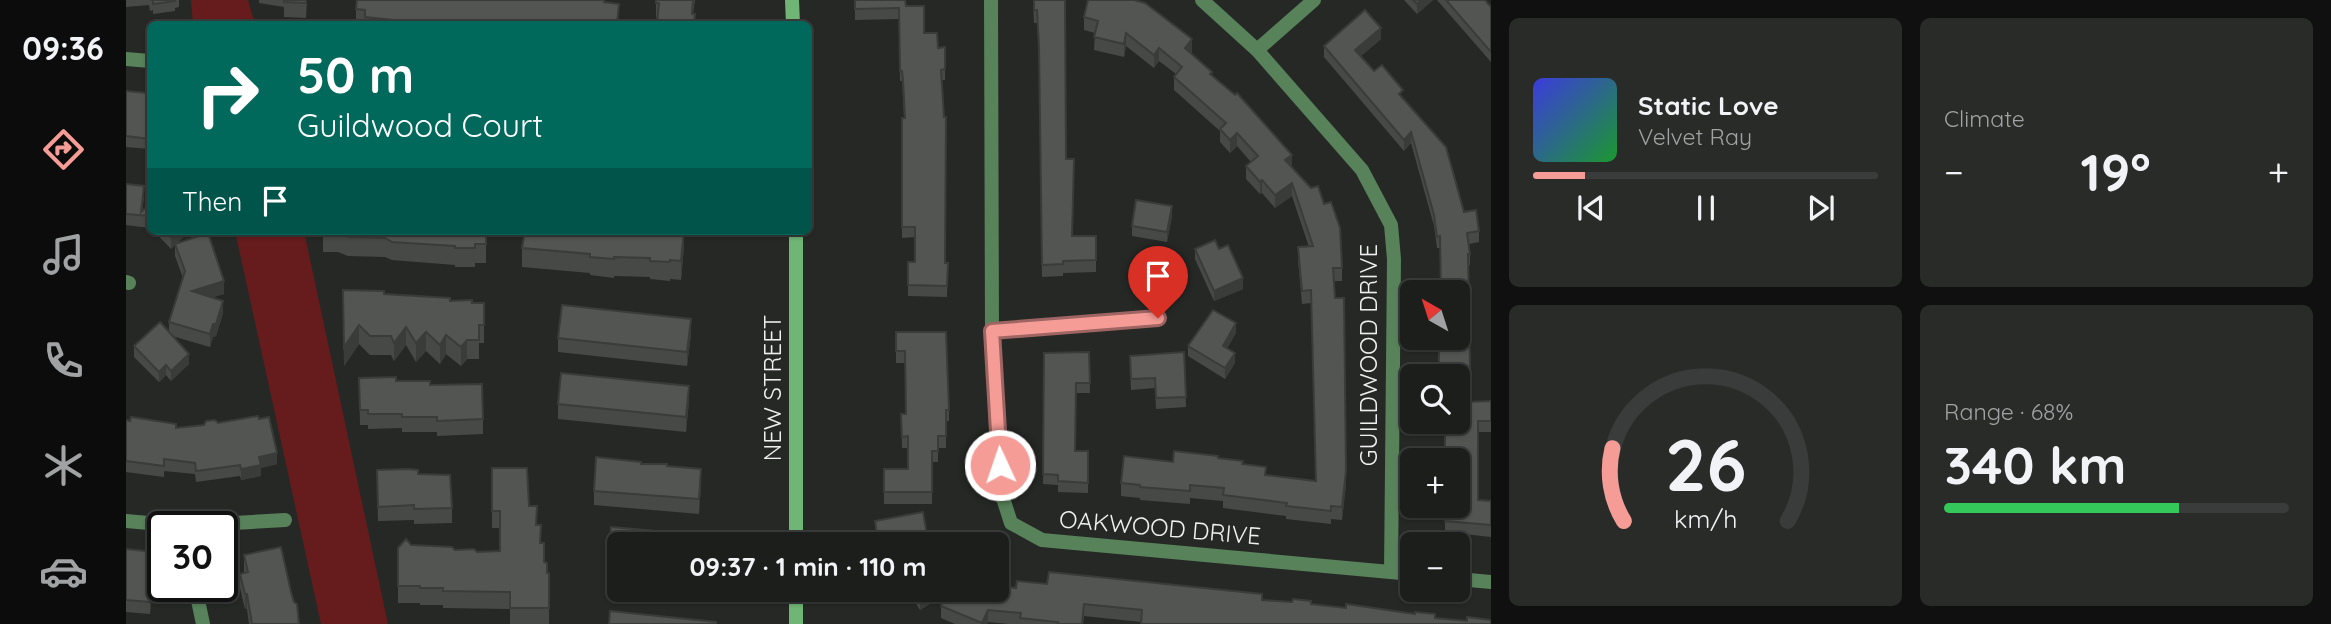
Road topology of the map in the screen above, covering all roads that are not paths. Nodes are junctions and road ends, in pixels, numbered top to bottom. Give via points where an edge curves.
1 (792, 0) edge
2 (991, 0) edge
3 (1202, 0) edge
4 (1314, 0) edge
5 (793, 21) edge
6 (1257, 50) junction
7 (126, 58) edge
8 (147, 61) edge
9 (796, 235) edge
10 (1158, 318) dead end
11 (992, 331) junction
12 (285, 520) dead end
13 (126, 521) edge
14 (147, 523) edge
15 (238, 523) edge
16 (796, 532) edge
17 (1391, 572) junction
18 (1400, 573) edge
19 (1470, 580) edge
20 (1491, 583) edge
21 (198, 602) edge
22 (796, 602) edge
23 (203, 624) edge
24 (796, 624) edge

1 - 5 main road
2 - 11 street, OAKWOOD DRIVE
3 - 6 street, GUILDWOOD DRIVE
4 - 6 street
6 - 17 street, GUILDWOOD DRIVE via 1362,170 1391,225
7 - 8 street
9 - 16 main road, NEW STREET
10 - 11 street
11 - 17 street, OAKWOOD DRIVE via 1001,492 1011,523 1042,540
12 - 15 street
13 - 14 street
17 - 18 street, OAKWOOD DRIVE
19 - 20 street
21 - 23 street
22 - 24 main road

